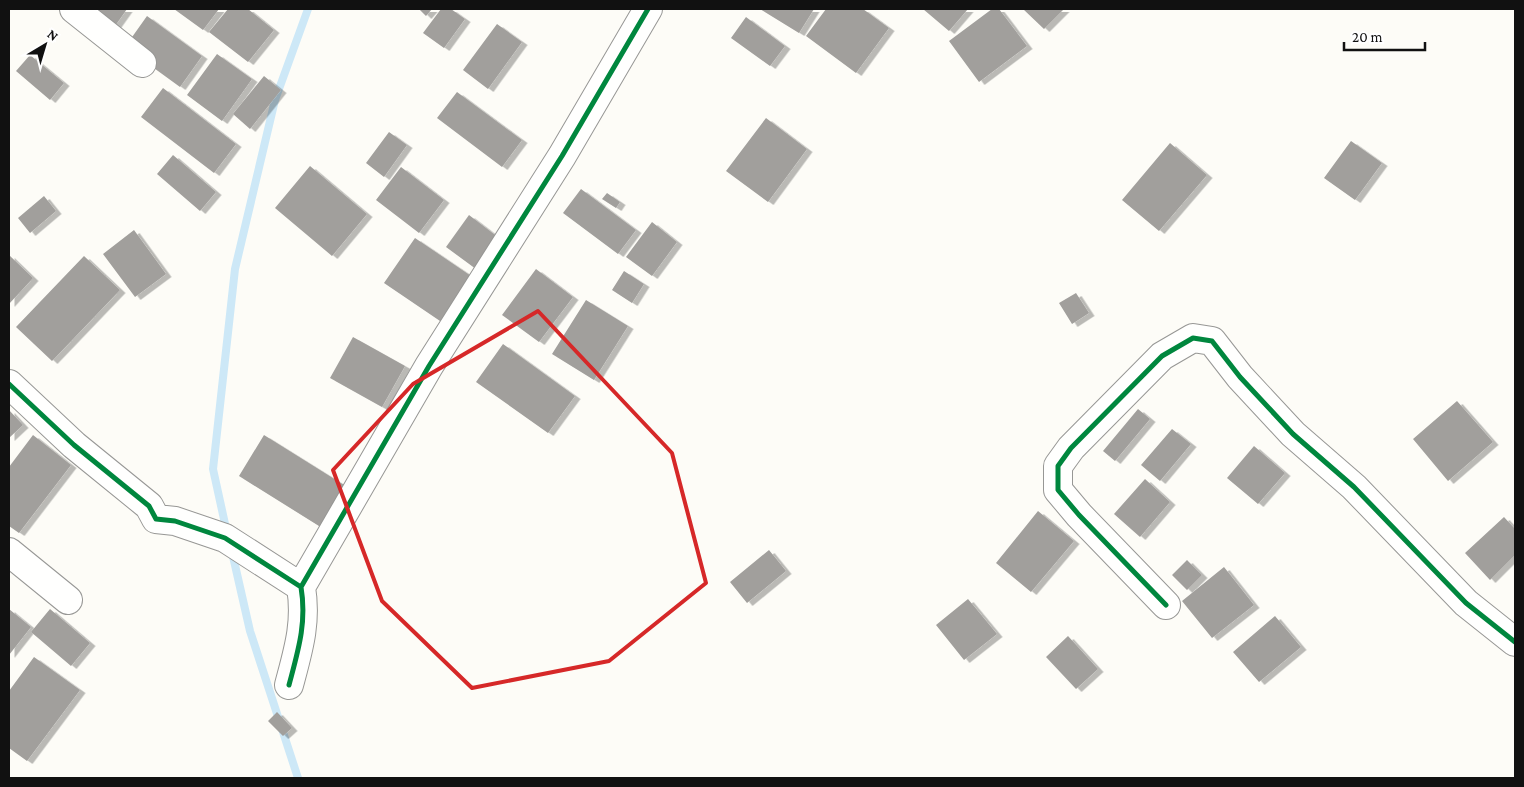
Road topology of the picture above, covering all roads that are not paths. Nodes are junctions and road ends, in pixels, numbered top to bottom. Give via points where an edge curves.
1 (74, 9) edge
2 (648, 9) edge
3 (142, 63) dead end
4 (9, 384) edge
5 (9, 552) edge
6 (301, 587) junction
7 (68, 600) dead end
8 (1166, 605) dead end
9 (1515, 642) edge
10 (289, 685) dead end

1 - 3 street
2 - 6 street via 562,156 429,366
4 - 6 street via 74,445 149,506 156,519 175,521 226,538
5 - 7 street
6 - 10 street via 304,605 302,633
8 - 9 street via 1058,490 1058,466 1162,356 1193,338 1212,341 1240,377 1293,434 1354,487 1466,603

